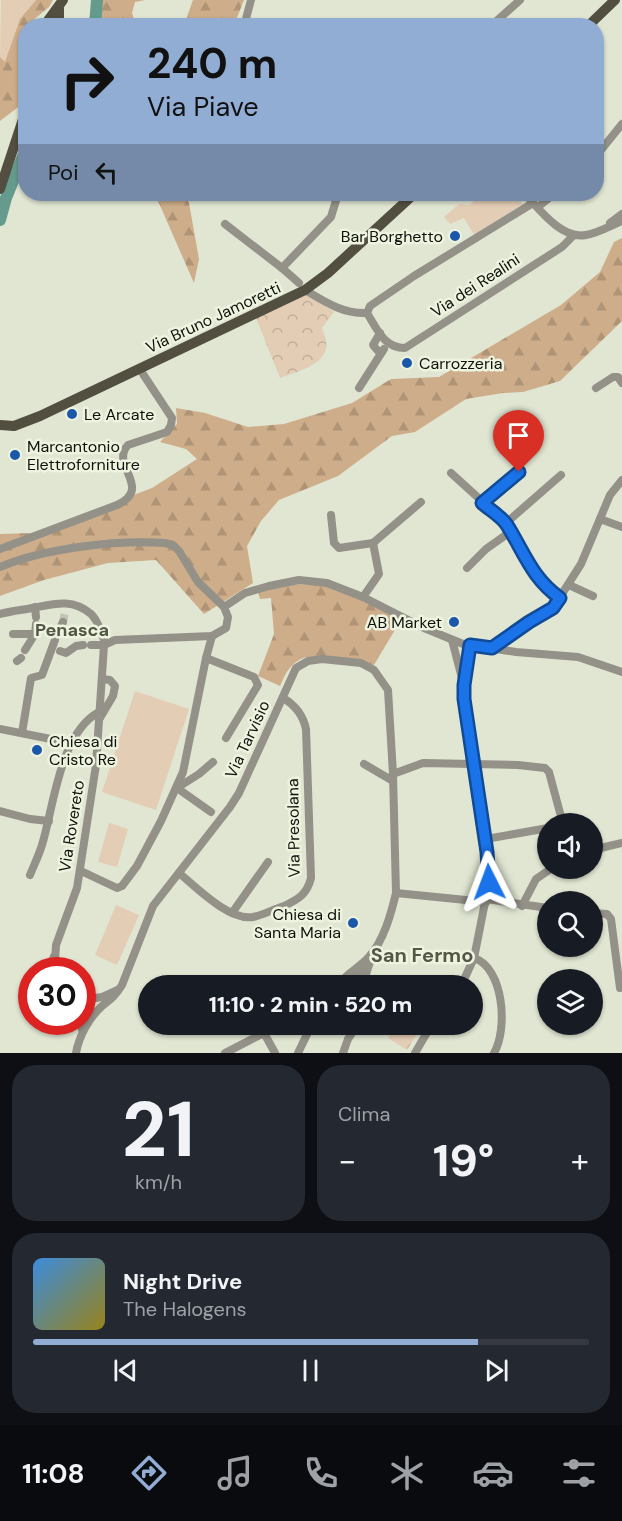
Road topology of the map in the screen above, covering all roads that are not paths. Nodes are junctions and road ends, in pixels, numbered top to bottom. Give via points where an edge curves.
1 (251, 0) edge
2 (520, 0) edge
3 (615, 0) edge
4 (61, 3) edge
5 (52, 18) edge
6 (60, 18) edge
7 (245, 18) edge
8 (500, 18) edge
9 (596, 18) edge
10 (622, 123) edge
11 (18, 134) edge
12 (604, 146) edge
13 (0, 189) edge
14 (336, 201) edge
15 (406, 201) edge
16 (532, 201) edge
17 (543, 201) edge
18 (536, 205) junction
19 (622, 214) edge
20 (622, 221) edge
21 (225, 224) dead end
22 (603, 229) junction
23 (573, 236) junction
24 (282, 268) junction
25 (302, 287) junction
26 (367, 313) junction
27 (380, 333) junction
28 (388, 344) junction
29 (382, 352) junction
30 (139, 368) junction
31 (622, 383) edge
32 (359, 388) dead end
33 (596, 388) dead end
34 (0, 425) edge
35 (519, 472) dead end
36 (451, 473) dead end
37 (561, 475) dead end
38 (622, 480) edge
39 (421, 501) dead end
40 (482, 503) junction
41 (331, 515) dead end
42 (600, 519) junction
43 (506, 523) junction
44 (622, 527) edge
45 (510, 532) junction
46 (372, 543) junction
47 (0, 549) edge
48 (0, 567) edge
49 (466, 568) dead end
50 (569, 585) junction
51 (593, 596) dead end
52 (363, 597) junction
53 (560, 598) junction
54 (224, 607) junction
55 (0, 614) edge
56 (35, 620) junction
57 (63, 622) tunnel mouth
58 (13, 634) dead end
59 (212, 636) junction
60 (452, 640) junction
61 (56, 644) junction
62 (105, 644) junction
63 (470, 645) junction
64 (492, 648) junction
65 (21, 658) dead end
66 (206, 658) junction
67 (622, 672) edge
68 (102, 679) junction
69 (464, 685) junction
70 (283, 698) junction
71 (99, 716) junction
72 (0, 729) edge
73 (22, 733) junction
74 (226, 738) dead end
75 (71, 743) junction
76 (213, 762) dead end
77 (474, 763) junction
78 (364, 764) dead end
79 (414, 765) junction
80 (393, 782) junction
81 (177, 788) junction
82 (0, 811) edge
83 (211, 812) dead end
84 (560, 813) edge
85 (49, 821) junction
86 (537, 830) edge
87 (486, 838) junction
88 (622, 843) edge
89 (603, 847) edge
90 (268, 862) dead end
91 (81, 871) junction
92 (179, 873) junction
93 (30, 875) dead end
94 (537, 878) edge
95 (396, 893) junction
96 (486, 900) junction
97 (522, 906) junction
98 (537, 907) edge
99 (232, 913) junction
100 (603, 914) edge
101 (55, 953) junction
102 (53, 957) edge
103 (55, 957) edge
104 (474, 958) junction
105 (356, 975) edge
106 (466, 975) edge
107 (620, 988) dead end
108 (96, 1004) edge
109 (81, 1035) edge
110 (253, 1035) edge
111 (265, 1035) edge
112 (307, 1035) edge
113 (351, 1035) edge
114 (426, 1035) edge
115 (76, 1053) edge
116 (225, 1053) edge
117 (275, 1053) edge
118 (298, 1053) edge
119 (343, 1053) edge
120 (415, 1053) edge
121 (494, 1053) edge

1 - 7 street
2 - 8 street
3 - 9 main road
4 - 5 main road
4 - 6 main road
10 - 12 street
11 - 13 main road
14 - 24 street via 331,217
15 - 25 main road, Via Bruno Jamoretti via 328,273
16 - 18 street
17 - 18 street
18 - 23 street
18 - 26 street via 414,276 370,306
19 - 22 street
20 - 22 street
21 - 24 street
22 - 23 street
23 - 28 street, Via dei Realini via 562,247 405,348
24 - 25 street
25 - 26 street via 341,310
25 - 30 main road, Via Bruno Jamoretti
26 - 27 street
27 - 28 street
27 - 29 street via 373,345
28 - 29 street
29 - 32 street
30 - 34 main road, Via Bruno Jamoretti via 40,416 14,426
30 - 47 street via 172,418 167,432 124,449 131,496 127,501
31 - 33 street via 613,377
35 - 40 street
36 - 40 street
37 - 43 street
38 - 42 street via 610,495
39 - 46 street
40 - 43 street
41 - 46 street via 334,543 339,548
42 - 44 street
42 - 50 street
43 - 45 street
45 - 49 street
45 - 53 street via 545,587
46 - 52 street via 379,574
48 - 54 street via 37,554 78,547 165,543 179,551 198,582
50 - 51 street
50 - 53 street
52 - 54 street via 327,583 299,580 253,590
52 - 60 street
53 - 64 street via 553,608
54 - 59 street via 228,617 226,628
55 - 56 street
56 - 58 street
56 - 62 street via 54,603 76,606 99,625
56 - 65 street
57 - 61 street
59 - 62 street via 115,640
59 - 66 street
60 - 63 street
60 - 69 street
61 - 62 street via 66,653 76,646
61 - 73 street via 42,675 31,678
62 - 68 street, Via Rovereto
63 - 64 street
63 - 69 street
64 - 67 street via 578,657
66 - 74 street via 254,677 258,685
66 - 81 street
68 - 71 street, Via Rovereto
68 - 71 street via 116,686
69 - 77 street
70 - 80 street, Via Tarvisio via 296,668 308,661 361,663 374,670 388,690
70 - 92 street, Via Tarvisio via 230,807
70 - 99 street, Via Presolana via 295,707 306,729 311,878 296,901 252,917
71 - 75 street via 82,725
71 - 91 street, Via Rovereto
72 - 73 street
73 - 75 street
75 - 85 street
76 - 81 street
77 - 79 street
77 - 84 street via 544,768 549,772
77 - 87 street
78 - 80 street
79 - 80 street
79 - 80 street
80 - 95 street, Via Tarvisio
81 - 83 street
81 - 91 street via 137,866 122,886 113,888
82 - 85 street
85 - 93 street
86 - 87 street
87 - 96 street
88 - 89 street
90 - 99 street
91 - 101 street, Via Rovereto
92 - 99 street
92 - 108 street, Via Tarvisio via 153,906 117,995
94 - 97 street
95 - 96 street
95 - 105 street, Via Tarvisio via 382,936
96 - 97 street
96 - 104 street
97 - 98 street
100 - 107 street via 611,919
101 - 102 street
101 - 103 street, Via Rovereto
104 - 106 street
104 - 121 street via 487,965 497,984 502,1031
109 - 115 street
110 - 116 street
111 - 117 street
112 - 118 street
113 - 119 street
114 - 120 street

